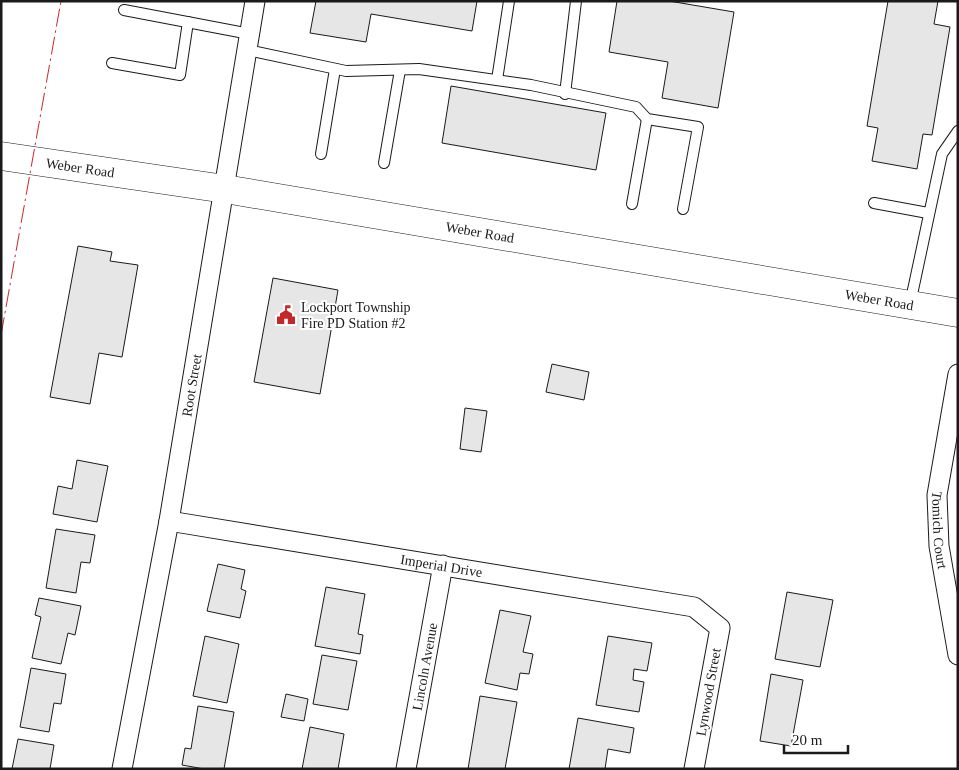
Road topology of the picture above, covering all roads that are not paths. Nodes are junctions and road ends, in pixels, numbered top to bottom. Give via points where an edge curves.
1 (256, 1) edge
2 (509, 1) edge
3 (576, 1) edge
4 (124, 10) dead end
5 (188, 22) junction
6 (249, 42) junction
7 (112, 63) dead end
8 (335, 69) junction
9 (400, 70) junction
10 (497, 80) junction
11 (565, 94) junction
12 (647, 119) junction
13 (958, 131) edge
14 (321, 154) dead end
15 (1, 156) edge
16 (384, 162) dead end
17 (225, 189) junction
18 (874, 203) dead end
19 (632, 204) dead end
20 (683, 209) dead end
21 (928, 213) junction
22 (910, 305) junction
23 (958, 313) edge
24 (958, 374) edge
25 (169, 521) junction
26 (443, 565) junction
27 (710, 619) joint
28 (958, 655) edge
29 (122, 769) edge
30 (406, 769) edge
31 (694, 769) edge

1 - 6 street, Root Street
2 - 10 lane
3 - 11 lane
4 - 5 lane
5 - 6 lane
5 - 7 lane via 180,75
6 - 8 lane
6 - 17 street, Root Street
8 - 9 lane
8 - 14 lane
9 - 10 lane via 419,69
9 - 16 lane
10 - 11 lane
11 - 12 lane via 636,107
12 - 19 lane
12 - 20 lane via 698,127
13 - 21 lane via 942,154
15 - 17 main road, Weber Road
17 - 22 main road, Weber Road
17 - 25 street, Root Street
18 - 21 lane
21 - 22 lane
22 - 23 main road, Weber Road
24 - 28 street, Tomich Court via 937,495 939,546
25 - 26 street, Imperial Drive
25 - 29 street, Root Street
26 - 27 street, Imperial Drive via 694,607
26 - 30 street, Lincoln Avenue
27 - 31 street, Lynwood Street via 720,628

